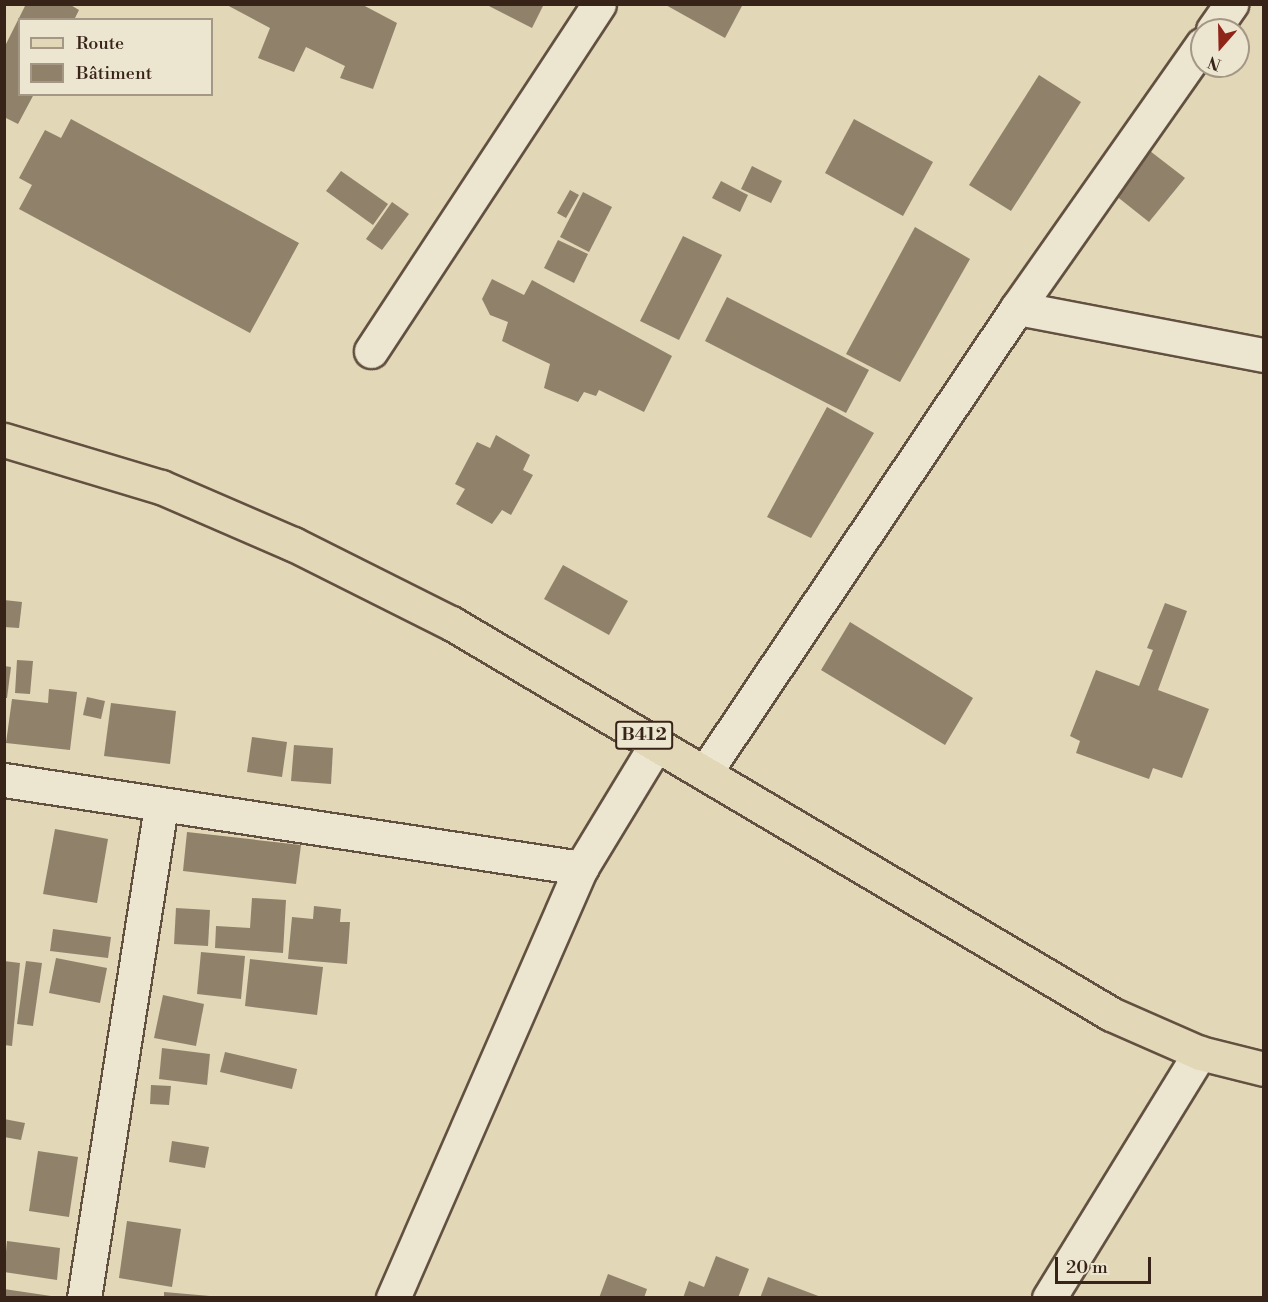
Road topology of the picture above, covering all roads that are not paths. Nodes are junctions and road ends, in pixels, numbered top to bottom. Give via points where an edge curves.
1 (599, 4) edge
2 (1231, 4) edge
3 (1221, 18) edge
4 (1190, 62) edge
5 (1017, 308) junction
6 (371, 351) dead end
7 (1263, 355) edge
8 (4, 440) edge
9 (657, 743) junction
10 (706, 771) junction
11 (4, 780) edge
12 (161, 804) junction
13 (581, 868) junction
14 (1200, 1053) junction
15 (1263, 1069) edge
16 (84, 1298) edge
17 (393, 1298) edge
18 (1049, 1298) edge

1 - 6 street
2 - 3 street
4 - 5 street
5 - 7 street
5 - 10 street
8 - 9 main road, B412 via 161,487 293,544 451,623
9 - 10 main road, B412
9 - 13 street
10 - 14 main road, B412 via 1005,954 1111,1014
11 - 12 street
12 - 13 street
12 - 16 street
13 - 17 street
14 - 15 main road, B412
14 - 18 street

